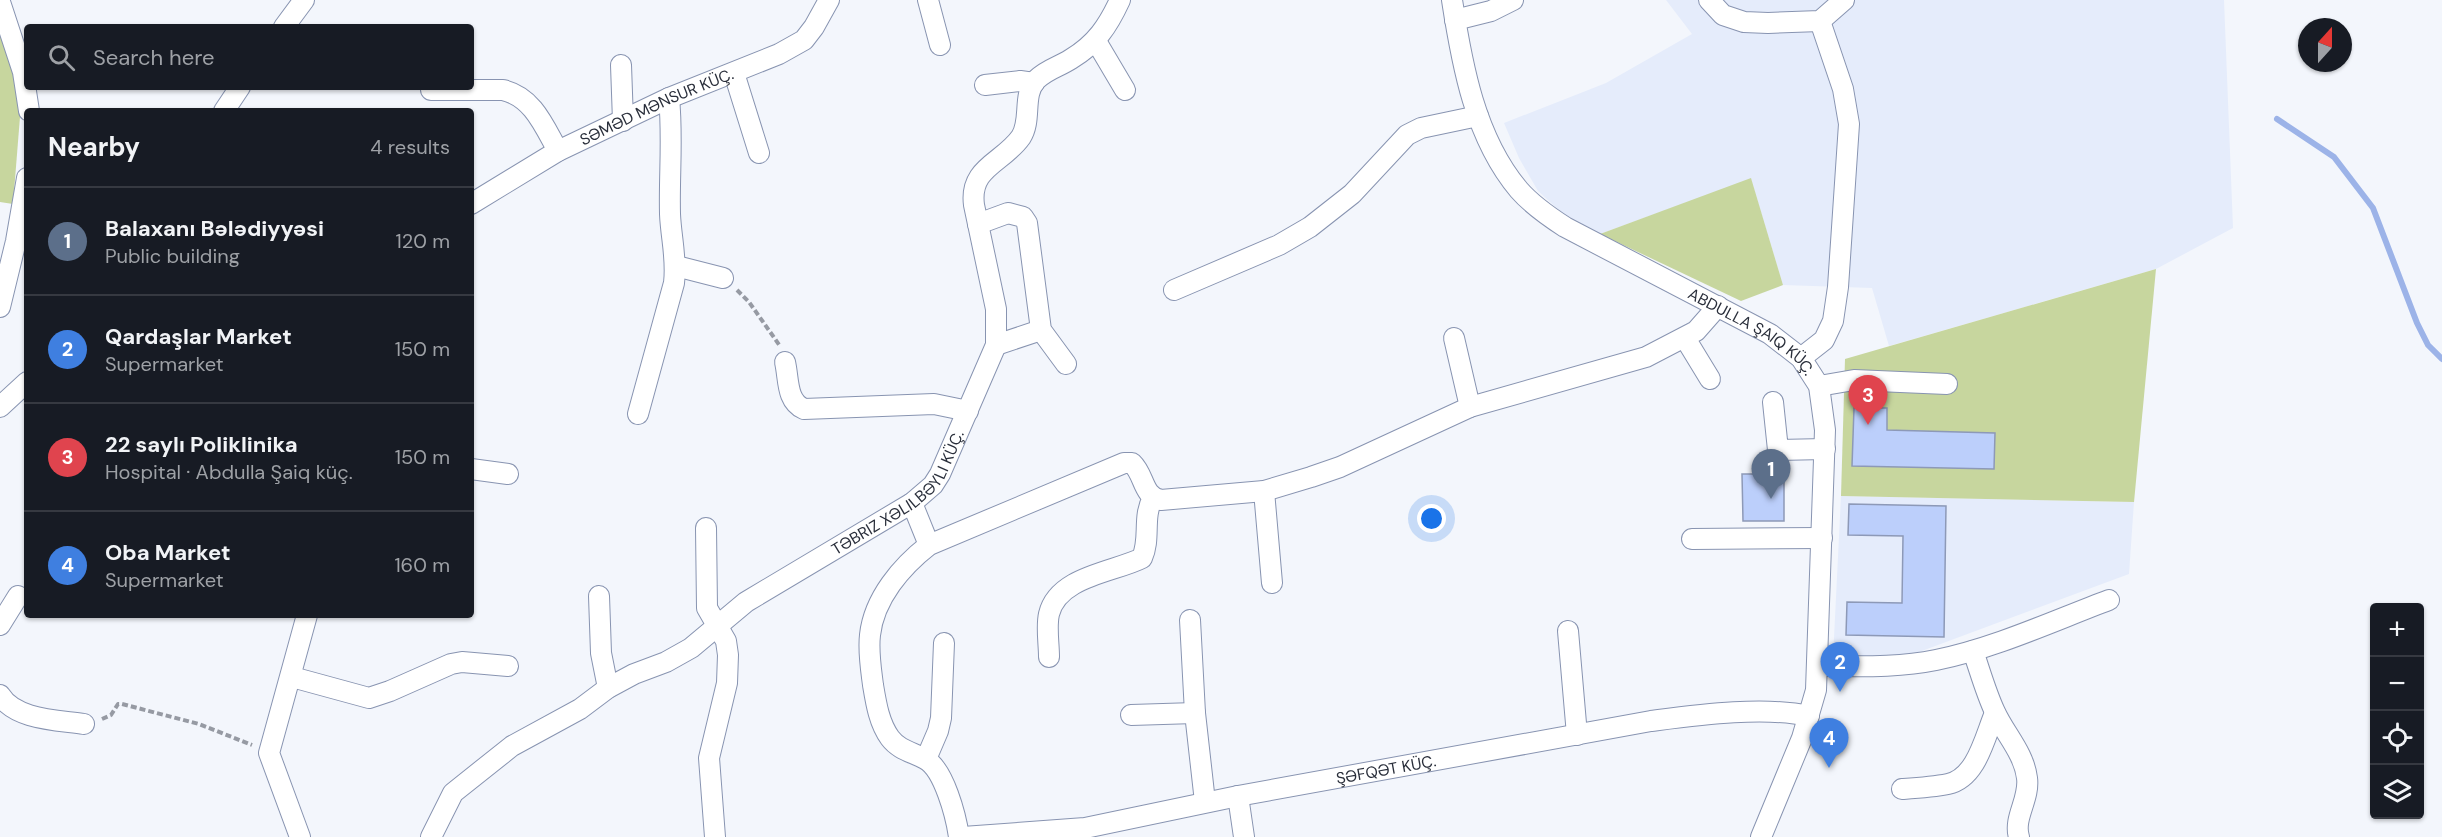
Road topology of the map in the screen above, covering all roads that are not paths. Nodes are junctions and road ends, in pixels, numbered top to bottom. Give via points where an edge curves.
1 (304, 0) edge
2 (829, 0) edge
3 (928, 0) edge
4 (1120, 0) edge
5 (1513, 0) edge
6 (1709, 0) edge
7 (1844, 0) edge
8 (0, 2) edge
9 (1453, 10) edge
10 (1820, 21) junction
11 (286, 24) edge
12 (1096, 41) junction
13 (940, 45) dead end
14 (621, 65) dead end
15 (734, 73) junction
16 (24, 78) edge
17 (1034, 82) junction
18 (985, 85) dead end
19 (26, 90) edge
20 (238, 90) edge
21 (431, 90) dead end
22 (1125, 90) dead end
23 (669, 98) junction
24 (29, 108) edge
25 (226, 108) edge
26 (1478, 116) junction
27 (622, 121) junction
28 (558, 151) junction
29 (759, 153) dead end
30 (24, 195) edge
31 (474, 202) edge
32 (978, 224) junction
33 (676, 266) junction
34 (723, 278) road end
35 (1174, 290) dead end
36 (1718, 306) junction
37 (0, 307) edge
38 (1041, 330) junction
39 (1454, 338) dead end
40 (1685, 338) junction
41 (996, 345) junction
42 (1801, 358) junction
43 (785, 362) road end
44 (1066, 364) dead end
45 (1710, 379) dead end
46 (24, 384) edge
47 (1947, 384) dead end
48 (1819, 386) junction
49 (1, 400) edge
50 (1773, 402) dead end
51 (1470, 407) junction
52 (968, 411) junction
53 (638, 414) dead end
54 (1825, 449) junction
55 (474, 469) edge
56 (508, 474) dead end
57 (1263, 491) junction
58 (1153, 498) junction
59 (912, 503) junction
60 (706, 528) dead end
61 (1822, 538) junction
62 (1692, 539) dead end
63 (930, 545) junction
64 (1272, 583) dead end
65 (18, 596) dead end
66 (599, 596) dead end
67 (2109, 600) dead end
68 (306, 618) edge
69 (1190, 620) dead end
70 (0, 625) edge
71 (717, 626) junction
72 (1568, 631) dead end
73 (945, 643) dead end
74 (1973, 651) junction
75 (1049, 657) dead end
76 (508, 666) dead end
77 (1818, 666) junction
78 (291, 677) junction
79 (608, 688) junction
80 (0, 695) edge
81 (1195, 712) junction
82 (1995, 712) junction
83 (1131, 715) dead end
84 (1809, 716) junction
85 (84, 724) road end
86 (1577, 735) junction
87 (926, 759) junction
88 (1902, 789) dead end
89 (1238, 796) junction
90 (1205, 802) junction
91 (1061, 834) edge
92 (1012, 836) edge
93 (2012, 836) edge
94 (300, 837) edge
95 (431, 837) edge
96 (715, 837) edge
97 (961, 837) edge
98 (1245, 837) edge
99 (1761, 837) edge

1 - 11 street
2 - 15 street, SƏMƏD MƏNSUR KÜÇ. via 804,40
3 - 13 street
4 - 12 street
5 - 9 street via 1491,11
6 - 10 street via 1723,15 1744,22
7 - 10 street
8 - 16 street
9 - 26 street, ABDULLA ŞAIQ KÜÇ.
10 - 42 street via 1843,88 1849,124 1833,321 1824,340
12 - 17 street
12 - 22 street
14 - 27 street
15 - 23 street, SƏMƏD MƏNSUR KÜÇ.
15 - 29 street
17 - 18 street
17 - 32 street, TƏBRIZ XƏLILBƏYLI KÜÇ. via 1022,136 980,174 975,185
19 - 24 street
20 - 25 street
21 - 28 street via 514,92 532,106
23 - 27 street, SƏMƏD MƏNSUR KÜÇ.
23 - 33 street via 670,215
26 - 35 street via 1421,128 1407,135 1352,194 1310,227 1279,245
26 - 36 street, ABDULLA ŞAIQ KÜÇ. via 1508,175 1545,214
27 - 28 street, SƏMƏD MƏNSUR KÜÇ.
28 - 31 street, SƏMƏD MƏNSUR KÜÇ.
30 - 37 street
32 - 38 street via 1008,213 1023,216
32 - 41 street, TƏBRIZ XƏLILBƏYLI KÜÇ. via 996,309
33 - 34 street
33 - 53 street
36 - 40 street via 1707,322
36 - 42 street, ABDULLA ŞAIQ KÜÇ. via 1770,334
38 - 41 street
38 - 44 street
39 - 51 street
40 - 45 street
40 - 51 street via 1646,357
41 - 52 street, TƏBRIZ XƏLILBƏYLI KÜÇ.
42 - 48 street, ABDULLA ŞAIQ KÜÇ.
43 - 52 street via 791,397 804,409 934,404
46 - 49 street
47 - 48 street via 1854,380
48 - 54 street, ABDULLA ŞAIQ KÜÇ.
50 - 54 street via 1778,450
51 - 57 street via 1340,467
52 - 59 street, TƏBRIZ XƏLILBƏYLI KÜÇ. via 940,474
54 - 61 street, ABDULLA ŞAIQ KÜÇ.
55 - 56 street
57 - 58 street
57 - 64 street
58 - 63 street via 1138,469 1124,462
58 - 75 street via 1147,513 1142,558 1082,579 1054,605 1049,614
59 - 63 street
59 - 71 street, TƏBRIZ XƏLILBƏYLI KÜÇ. via 746,602
60 - 71 street via 707,608
61 - 62 street
61 - 77 street, ABDULLA ŞAIQ KÜÇ.
63 - 87 street via 909,561 883,597 875,612 869,654 875,697 888,736 896,745
65 - 70 street
66 - 79 street via 601,653
67 - 74 street
68 - 78 street
69 - 81 street
71 - 79 street, TƏBRIZ XƏLILBƏYLI KÜÇ. via 683,653
71 - 96 street via 726,641 728,655 727,683 709,758
72 - 86 street
73 - 87 street via 941,718
74 - 77 street via 1912,663
74 - 82 street
76 - 78 street via 451,664 369,698
77 - 84 street, ABDULLA ŞAIQ KÜÇ.
78 - 94 street via 269,753
79 - 95 street, TƏBRIZ XƏLILBƏYLI KÜÇ. via 512,746 464,782 446,804
80 - 85 street via 5,703 25,714
81 - 83 street
81 - 90 street
82 - 88 street via 1966,775 1950,784
82 - 93 street via 2027,778 2026,796
84 - 86 street, ŞƏFQƏT KÜÇ. via 1791,712 1688,716
84 - 99 street, ABDULLA ŞAIQ KÜÇ.
86 - 89 street, ŞƏFQƏT KÜÇ.
87 - 97 street via 935,767 956,814
89 - 90 street, ŞƏFQƏT KÜÇ.
89 - 98 street
90 - 91 street, ŞƏFQƏT KÜÇ.
91 - 92 street, ŞƏFQƏT KÜÇ.
92 - 97 street, ŞƏFQƏT KÜÇ.

